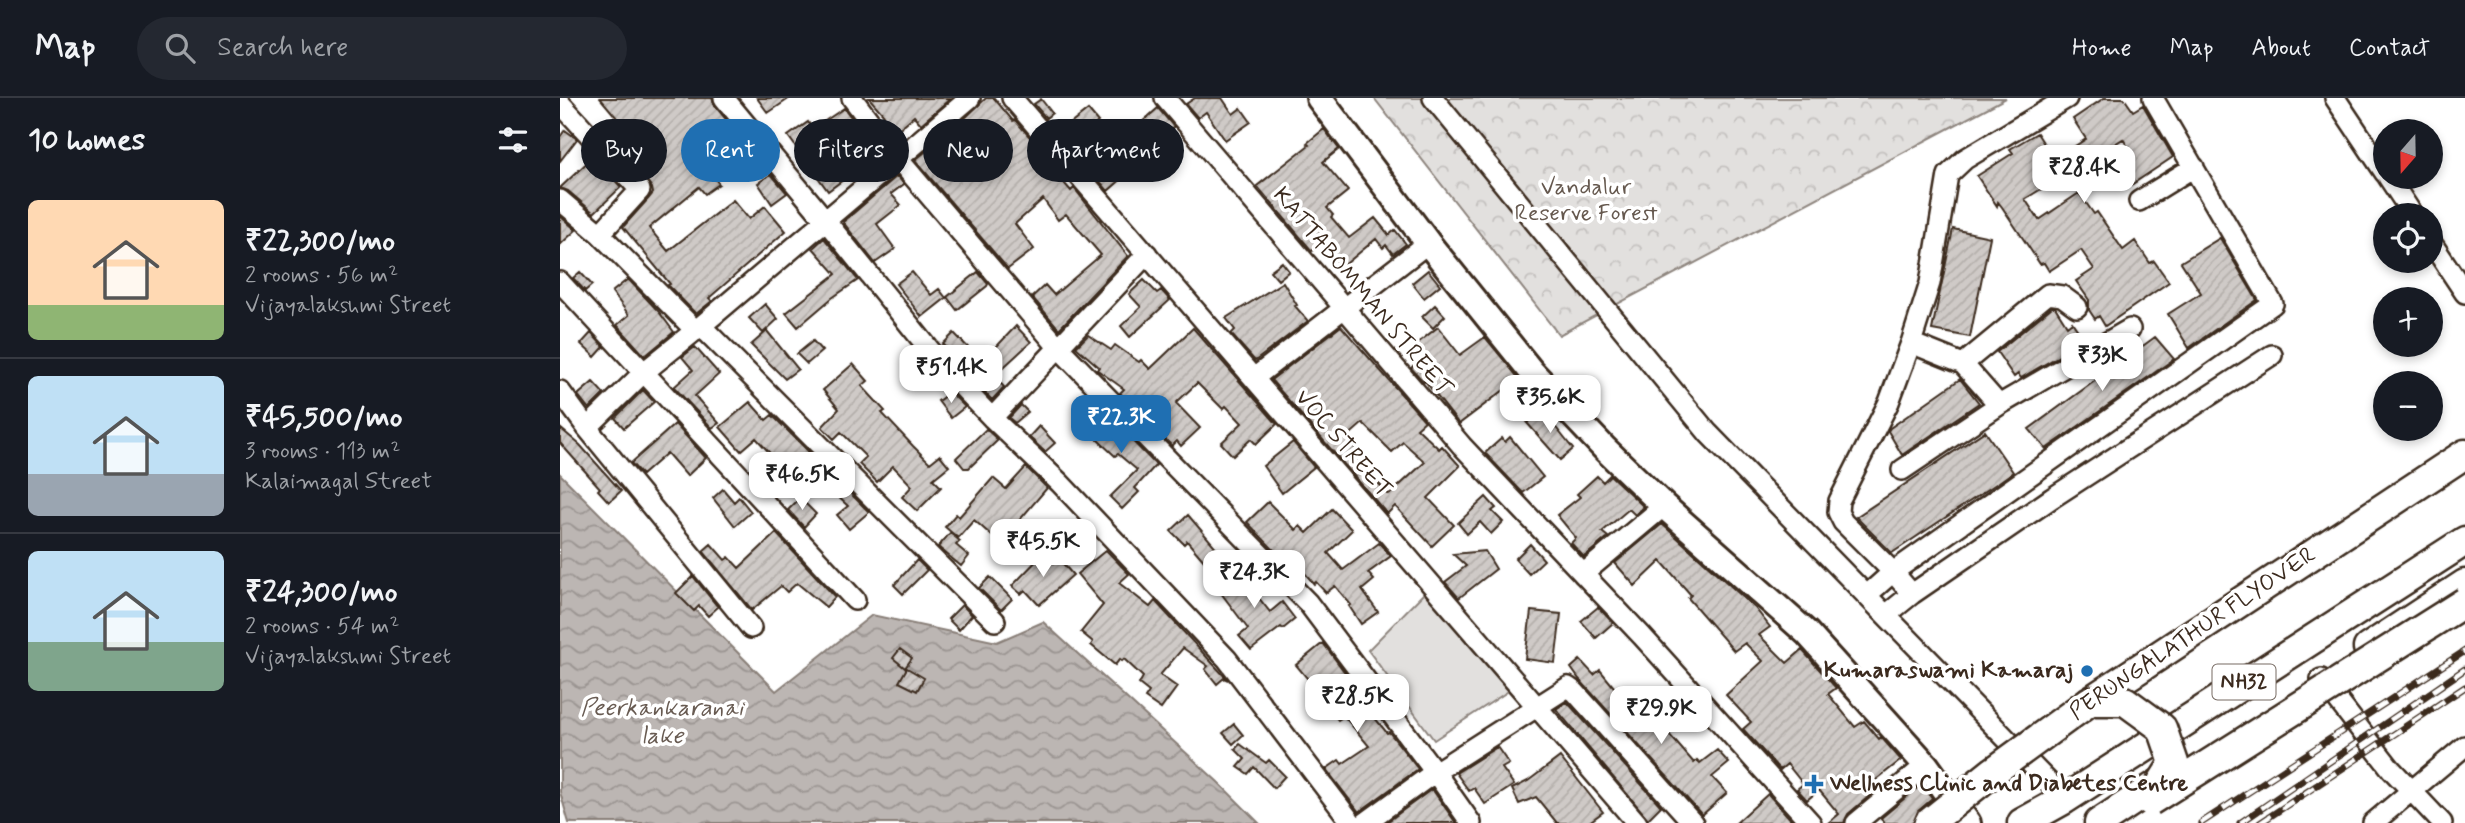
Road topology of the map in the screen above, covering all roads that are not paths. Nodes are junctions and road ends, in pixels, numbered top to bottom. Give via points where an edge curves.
1 (724, 98) edge
2 (852, 98) edge
3 (970, 98) edge
4 (1012, 98) edge
5 (1165, 98) edge
6 (1319, 98) edge
7 (1433, 98) edge
8 (2067, 98) edge
9 (2153, 98) edge
10 (2335, 98) edge
11 (560, 103) edge
12 (868, 119) edge
13 (909, 151) edge
14 (2373, 155) edge
15 (2194, 167) junction
16 (909, 172) edge
17 (873, 182) edge
18 (560, 200) edge
19 (2139, 201) dead end
20 (826, 221) junction
21 (600, 234) junction
22 (1427, 243) junction
23 (1147, 254) junction
24 (2443, 260) edge
25 (560, 282) edge
26 (2465, 293) edge
27 (2077, 307) dead end
28 (1344, 308) junction
29 (699, 328) junction
30 (2130, 329) dead end
31 (1911, 342) junction
32 (1059, 348) junction
33 (2273, 355) dead end
34 (1963, 363) junction
35 (644, 372) junction
36 (1254, 378) junction
37 (560, 391) edge
38 (1999, 405) junction
39 (992, 418) junction
40 (587, 428) junction
41 (2465, 454) edge
42 (1902, 470) dead end
43 (1664, 506) junction
44 (2465, 541) edge
45 (1893, 572) junction
46 (1583, 574) junction
47 (2465, 584) edge
48 (1912, 594) junction
49 (1867, 595) junction
50 (855, 600) dead end
51 (2465, 602) edge
52 (1886, 615) junction
53 (995, 621) dead end
54 (751, 628) dead end
55 (2320, 678) junction
56 (2090, 701) junction
57 (1537, 707) junction
58 (2465, 746) edge
59 (1926, 765) junction
60 (1435, 772) junction
61 (2412, 790) junction
62 (2065, 799) junction
63 (2150, 801) junction
64 (1352, 823) edge
65 (1365, 823) edge
66 (1471, 823) edge
67 (1636, 823) edge
68 (1693, 823) edge
69 (1811, 823) edge
70 (1856, 823) edge
71 (1929, 823) edge
72 (1968, 823) edge
73 (2022, 823) edge
74 (2099, 823) edge
75 (2118, 823) edge
76 (2373, 823) edge
77 (2442, 823) edge

1 - 20 street
2 - 12 street
3 - 13 street
4 - 23 street, VOC STREET
5 - 28 street, KATTABOMMAN STREET
6 - 22 main road
7 - 49 street via 1708,433
8 - 31 street via 1965,159 1948,175 1930,283
9 - 15 street
10 - 14 street
11 - 21 street via 640,190
15 - 19 street
15 - 45 street via 2273,304
16 - 32 street
17 - 20 street
18 - 21 street
20 - 29 street
20 - 39 street via 946,370
21 - 29 street
22 - 28 street
22 - 43 main road via 1531,371
23 - 32 street
23 - 36 street, VOC STREET
24 - 26 street
25 - 35 street
27 - 34 street via 2062,296 2048,294
28 - 36 street
28 - 46 street, KATTABOMMAN STREET via 1461,446
29 - 35 street
29 - 53 street
30 - 38 street
31 - 34 street
31 - 45 street via 1889,402 1837,508 1843,522
32 - 39 street
32 - 60 street via 1308,603
33 - 48 street
34 - 38 street
35 - 40 street
35 - 50 street
36 - 57 street, VOC STREET
37 - 40 street
38 - 42 street
39 - 64 street via 1227,659
40 - 54 street
41 - 56 highway, PERUNGALATHUR FLYOVER
43 - 46 street
43 - 59 main road via 1807,633
44 - 62 highway, NH32
45 - 48 street
45 - 49 street
46 - 69 street, KATTABOMMAN STREET
47 - 55 highway, NH32
48 - 52 street
49 - 52 street
51 - 63 highway, bridge
52 - 62 street
55 - 61 street
55 - 74 highway, NH32
56 - 63 highway, bridge via 2125,701 2162,728 2174,763
56 - 71 highway, PERUNGALATHUR FLYOVER, bridge
57 - 60 street
57 - 67 street, VOC STREET
57 - 68 street via 1564,688 1571,689
58 - 61 street
59 - 70 street
59 - 72 main road
60 - 65 street
60 - 66 street
61 - 76 street
61 - 77 street
62 - 73 highway, NH32
63 - 75 highway

